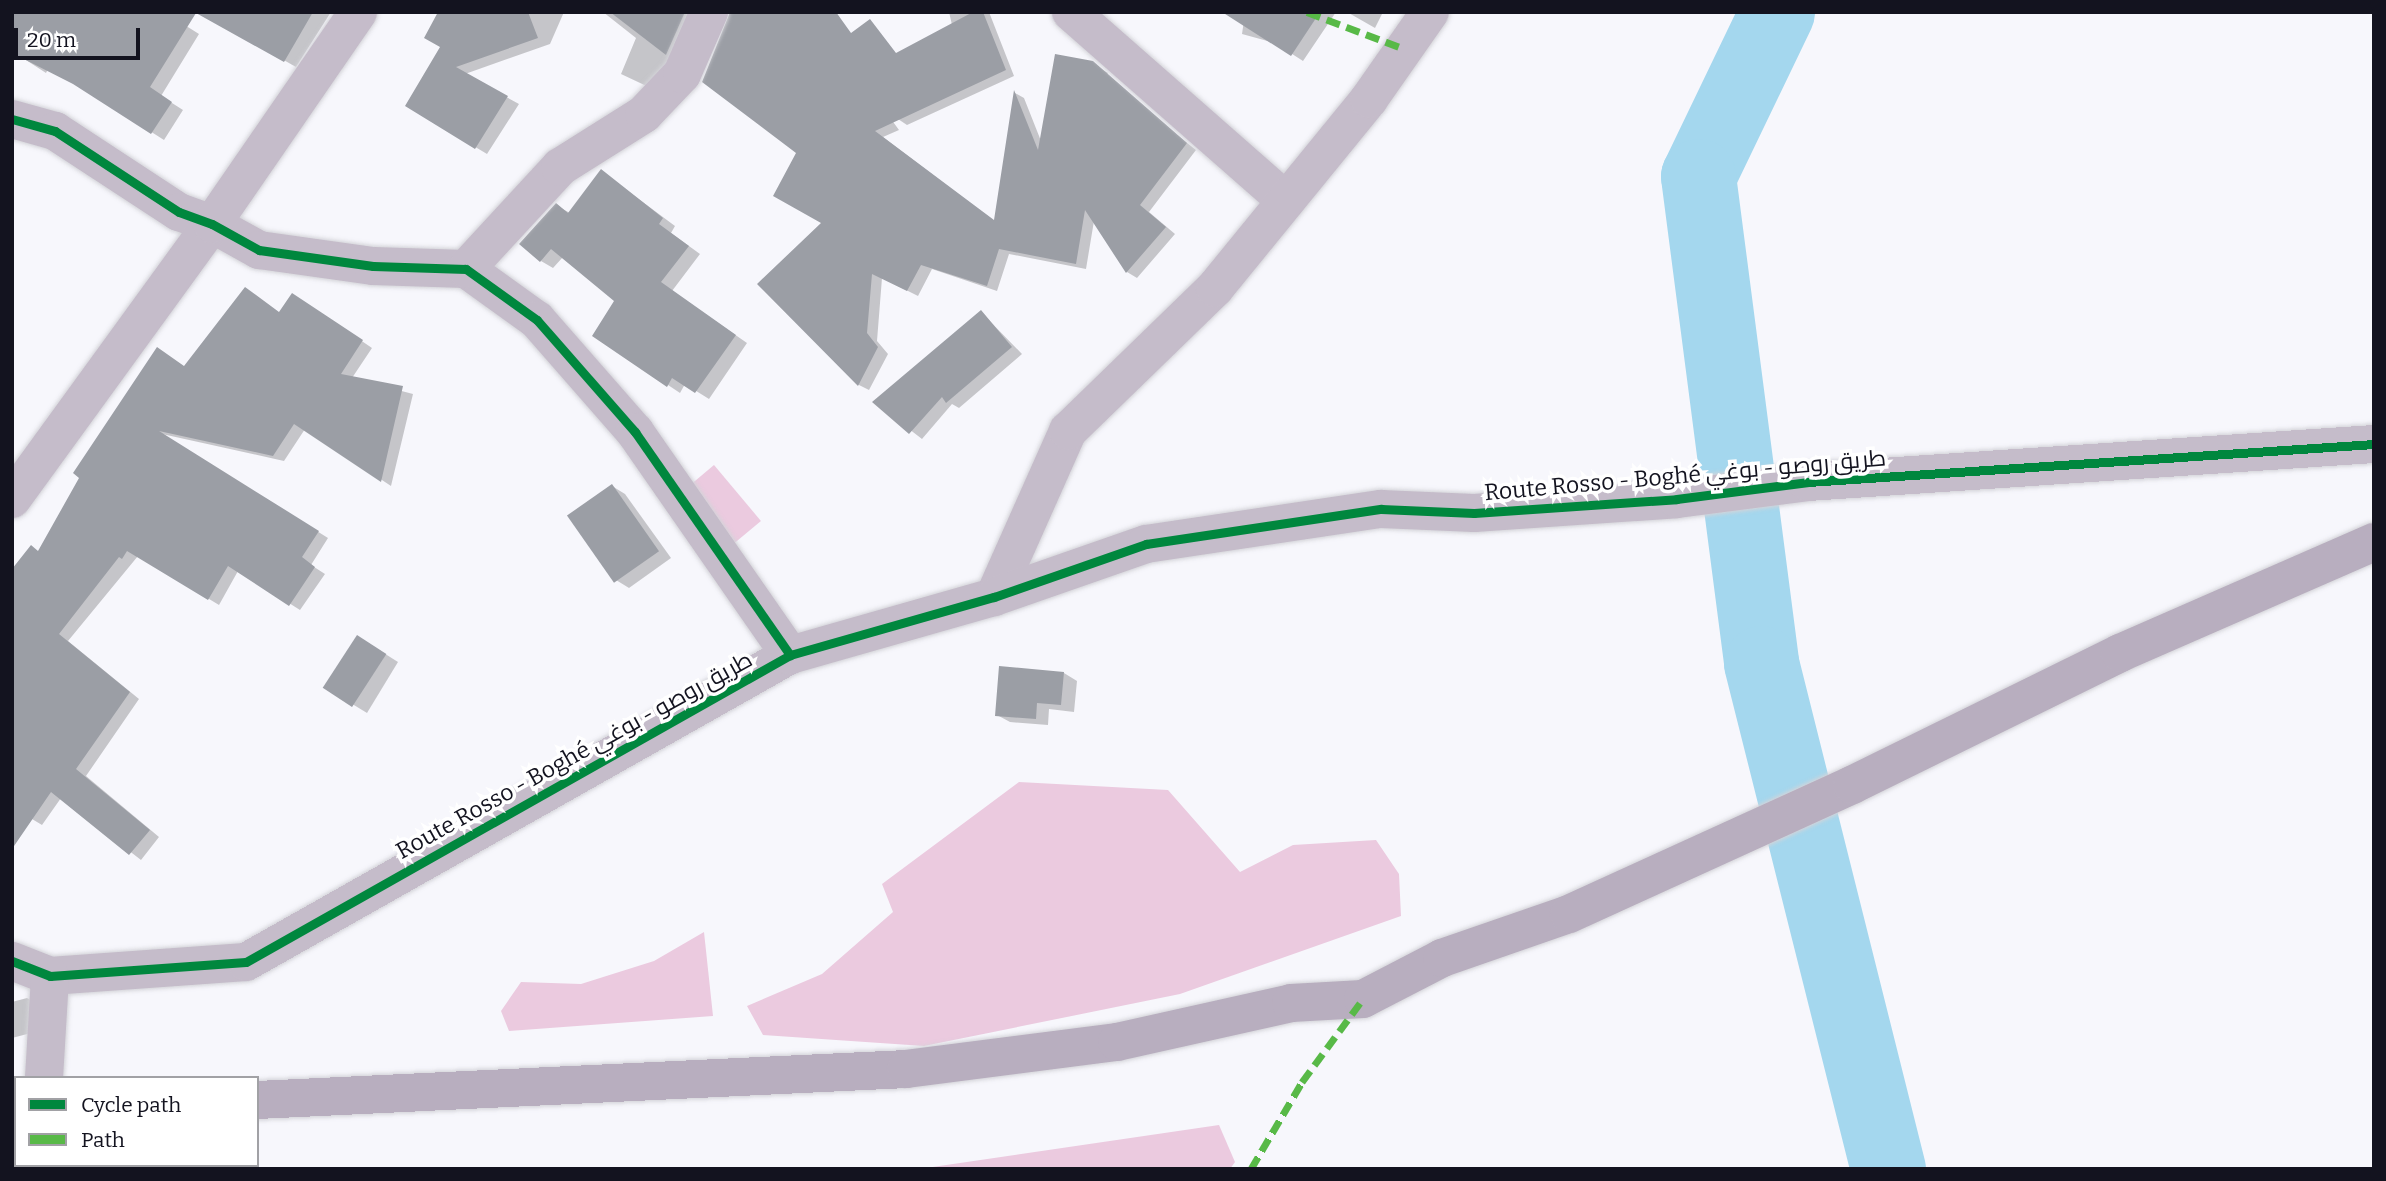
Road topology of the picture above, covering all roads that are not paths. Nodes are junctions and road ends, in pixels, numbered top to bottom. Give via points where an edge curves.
1 (358, 12) edge
2 (709, 12) edge
3 (1071, 12) edge
4 (1430, 12) edge
5 (12, 119) edge
6 (1286, 201) junction
7 (212, 224) junction
8 (466, 269) junction
9 (2374, 444) edge
10 (12, 499) edge
11 (2374, 542) edge
12 (994, 597) junction
13 (790, 655) junction
14 (12, 961) edge
15 (50, 976) junction
16 (44, 1076) edge
17 (259, 1100) edge

1 - 7 street
2 - 8 street via 682,74 644,114 560,167
3 - 6 street
4 - 6 street via 1369,99
5 - 7 street via 55,131 179,212
6 - 12 street via 1215,288 1068,431
7 - 8 street via 259,250 373,266
7 - 10 street
8 - 13 street via 537,320 635,432
9 - 12 street, Route Rosso - Boghé طريق روصو - بوغي via 1808,482 1677,499 1474,513 1381,509 1146,544
11 - 17 highway via 2120,653 1852,785 1569,914 1442,958 1363,999 1292,1003 1117,1042 906,1069
12 - 13 street, Route Rosso - Boghé طريق روصو - بوغي
13 - 15 street, Route Rosso - Boghé طريق روصو - بوغي via 246,961
14 - 15 street
15 - 16 street

